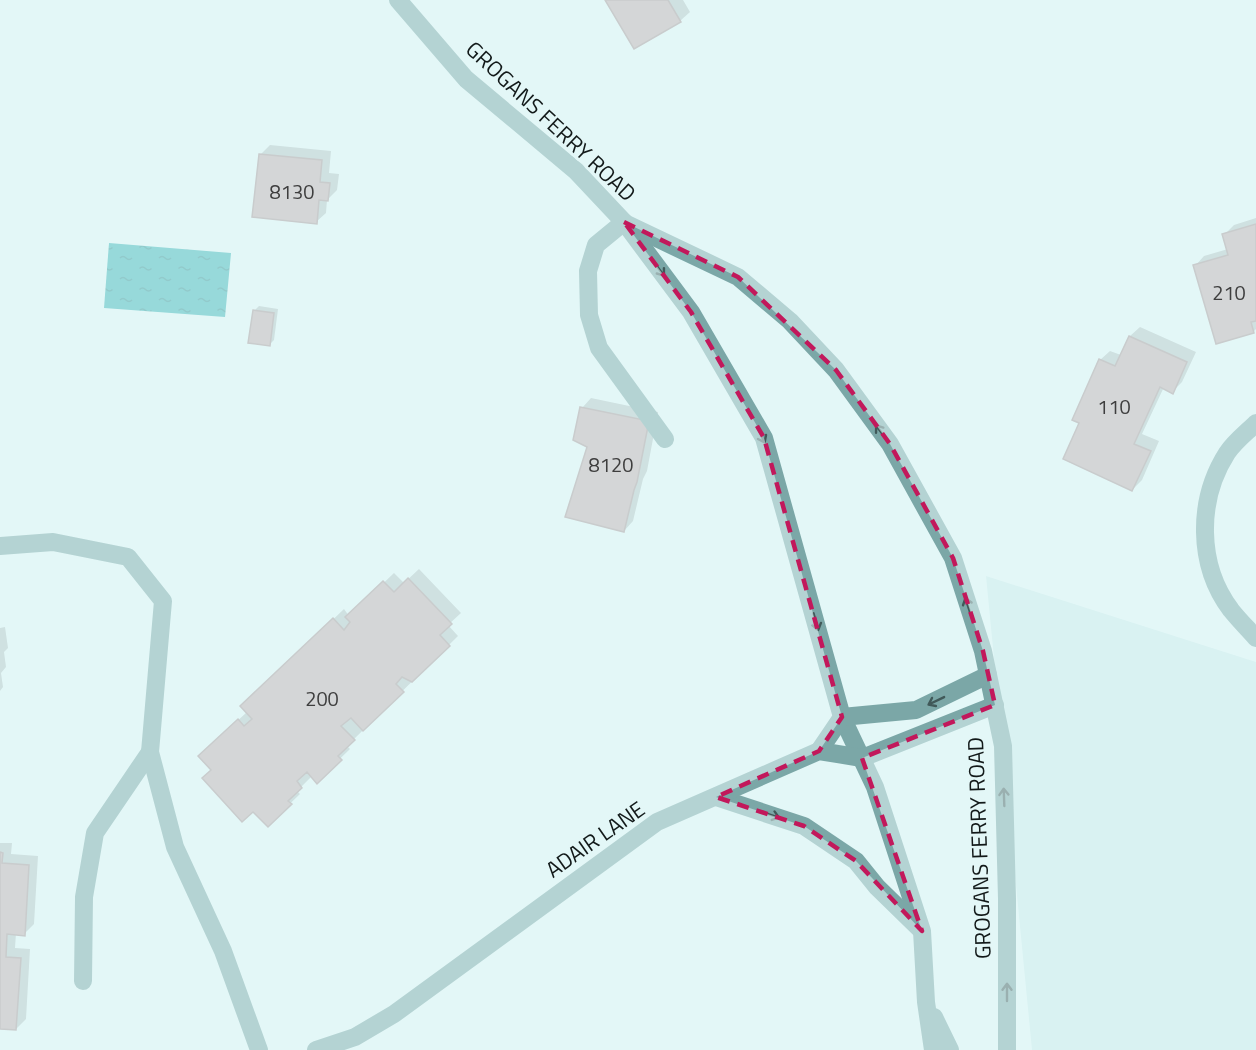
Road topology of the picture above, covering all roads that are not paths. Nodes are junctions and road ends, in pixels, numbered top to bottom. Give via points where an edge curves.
1 (398, 0) edge
2 (624, 222) junction
3 (1256, 423) edge
4 (665, 439) dead end
5 (0, 546) edge
6 (1256, 638) edge
7 (988, 675) junction
8 (995, 705) junction
9 (843, 717) junction
10 (150, 752) junction
11 (819, 752) junction
12 (862, 758) junction
13 (716, 797) junction
14 (922, 931) junction
15 (83, 981) dead end
16 (926, 1002) junction
17 (259, 1050) edge
18 (315, 1050) edge
19 (933, 1050) edge
20 (950, 1050) edge
21 (1007, 1050) edge

1 - 2 street, GROGANS FERRY ROAD via 466,79 576,171
2 - 4 street via 596,246 588,271 589,315 599,348
7 -> 2 street, GROGANS FERRY ROAD via 953,558 890,444 836,370 789,321 738,277
2 -> 9 street, GROGANS FERRY ROAD via 691,312 764,438
3 - 6 street via 1228,452 1209,490 1204,531 1210,570 1230,609
5 - 10 street via 53,542 128,557 163,602
7 - 8 street, GROGANS FERRY ROAD
7 -> 9 street via 916,710
8 - 12 street
21 -> 8 street, GROGANS FERRY ROAD via 1003,757
9 - 11 street
9 - 12 street, GROGANS FERRY ROAD
10 - 15 street via 95,833 84,897
10 - 17 street via 175,847 223,951
11 - 12 street
11 - 13 street, ADAIR LANE
12 - 14 street, GROGANS FERRY ROAD
13 -> 14 street via 804,826 856,861
13 - 18 street, ADAIR LANE via 657,822 394,1014 354,1037
14 - 16 street, GROGANS FERRY ROAD
16 - 19 street, GROGANS FERRY ROAD
16 - 20 street

